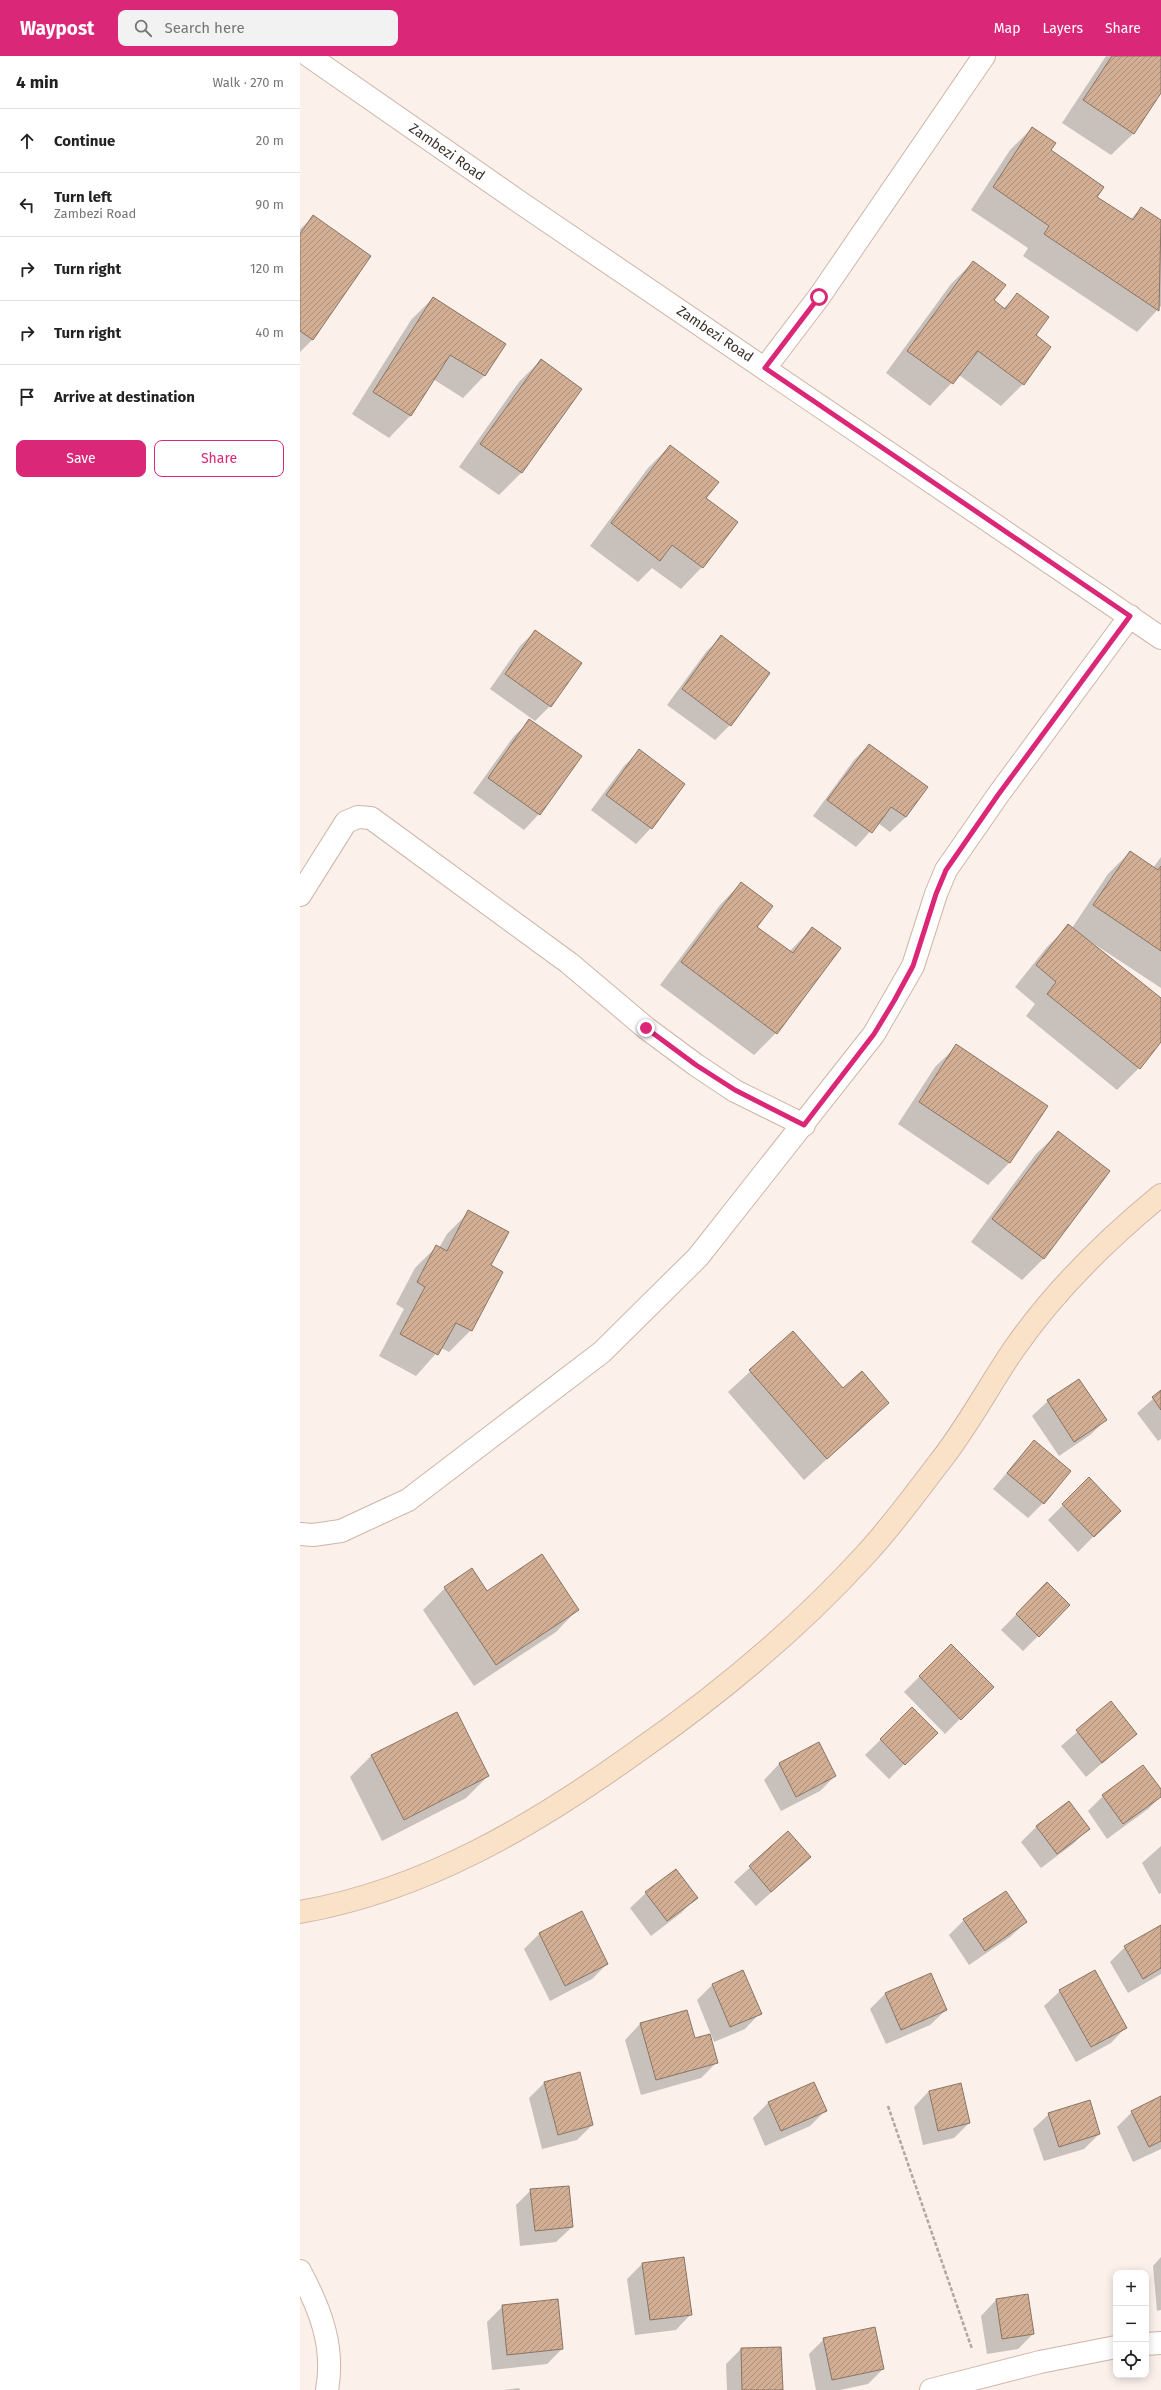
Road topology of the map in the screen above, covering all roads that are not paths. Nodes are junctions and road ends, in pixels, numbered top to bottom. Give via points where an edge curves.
1 (309, 56) edge
2 (984, 56) edge
3 (765, 368) junction
4 (1130, 616) junction
5 (1161, 638) edge
6 (300, 895) edge
7 (804, 1125) junction
8 (1161, 1195) edge
9 (300, 1534) edge
10 (300, 1912) edge
11 (300, 2270) edge
12 (1161, 2343) edge
13 (1149, 2344) edge
14 (1113, 2348) edge
15 (983, 2383) edge
16 (327, 2390) edge
17 (931, 2390) edge

1 - 3 street, Zambezi Road
2 - 3 street via 819,297
3 - 4 street, Zambezi Road
4 - 5 street, Zambezi Road
4 - 7 street via 946,870 913,966 894,1001 874,1034
6 - 7 street via 346,822 358,817 371,818 569,963 646,1028 696,1065 735,1090
7 - 9 street via 698,1257 602,1352 408,1500 341,1531
8 - 10 street via 1096,1252 1066,1283 1015,1348 942,1460 868,1553 729,1683 596,1782 520,1830 458,1862 390,1890
11 - 16 street via 318,2305 327,2334 330,2361
12 - 13 street
14 - 15 street via 1040,2362
15 - 17 street

